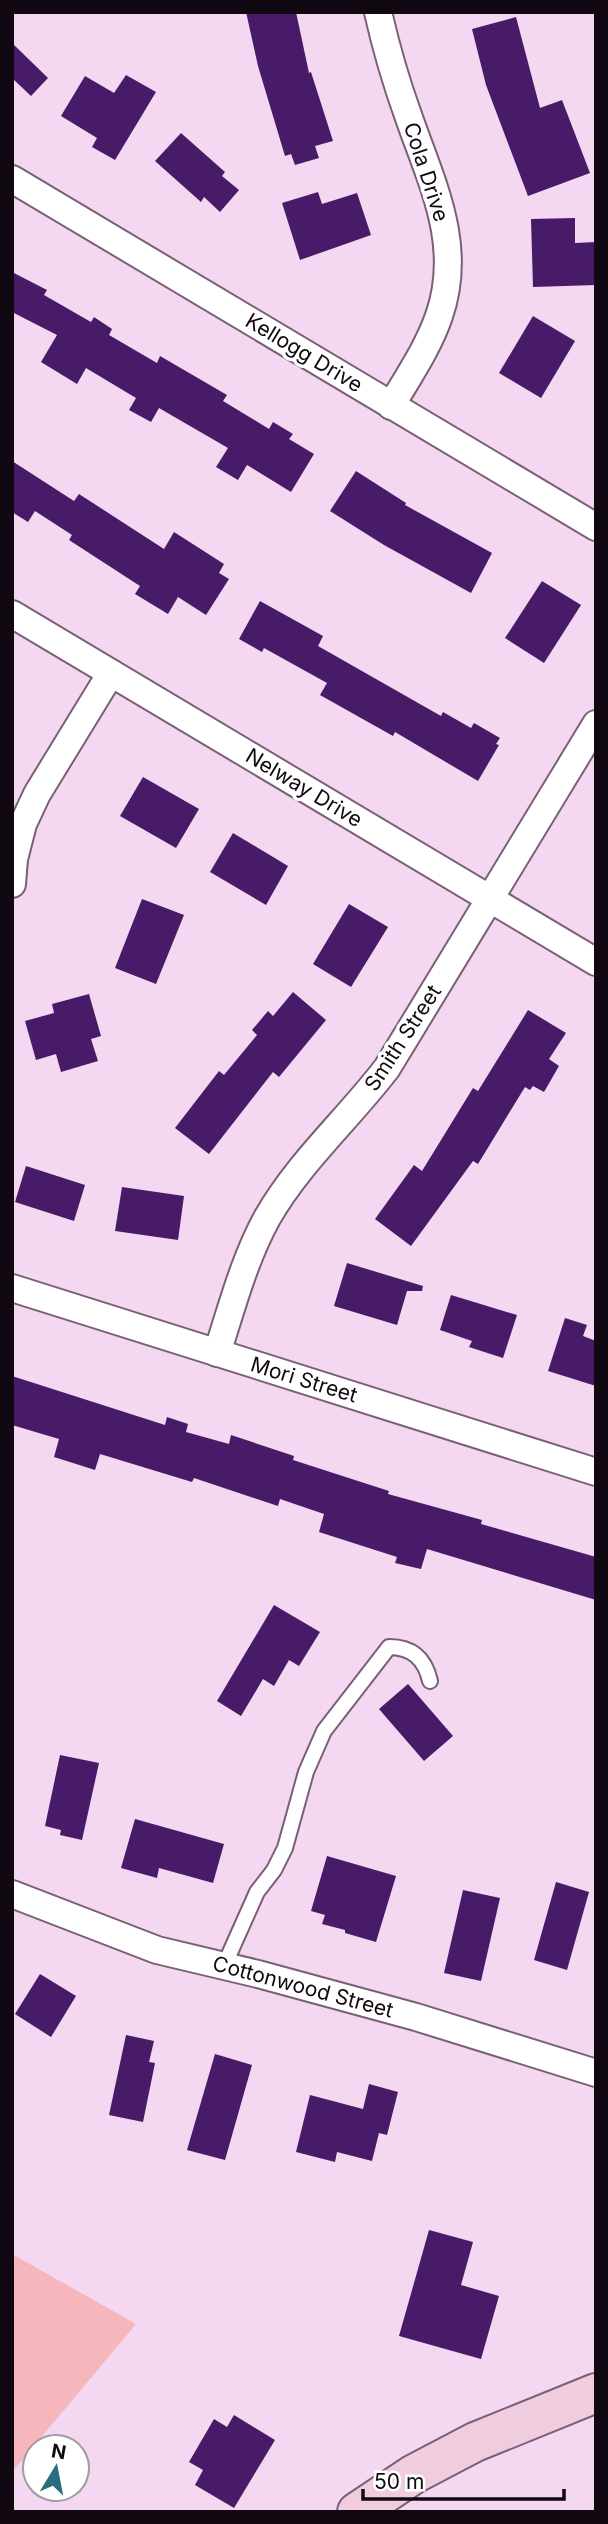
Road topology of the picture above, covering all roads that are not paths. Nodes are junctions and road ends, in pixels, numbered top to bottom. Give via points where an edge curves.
1 (378, 12) edge
2 (12, 179) edge
3 (391, 406) junction
4 (596, 527) edge
5 (12, 614) edge
6 (111, 673) junction
7 (596, 723) edge
8 (12, 884) edge
9 (490, 899) junction
10 (596, 962) edge
11 (12, 1289) edge
12 (217, 1353) junction
13 (596, 1472) edge
14 (430, 1681) dead end
15 (12, 1894) edge
16 (224, 1966) junction
17 (596, 2073) edge
18 (596, 2393) edge
19 (357, 2512) edge

1 - 3 street, Cola Drive via 407,114 441,206 448,245 440,315
2 - 3 street, Kellogg Drive
3 - 4 street, Kellogg Drive
5 - 6 street, Nelway Drive
6 - 8 street via 37,794 23,824
6 - 9 street, Nelway Drive
7 - 9 street, Smith Street
9 - 10 street, Nelway Drive
9 - 12 street, Smith Street via 387,1068 299,1172 267,1218 244,1268
11 - 12 street, Mori Street
12 - 13 street, Mori Street
14 - 16 lane via 427,1667 413,1652 389,1647 324,1731 306,1772 285,1848 257,1892
15 - 16 street, Cottonwood Street via 157,1950
16 - 17 street, Cottonwood Street
18 - 19 main road via 475,2442 414,2474

